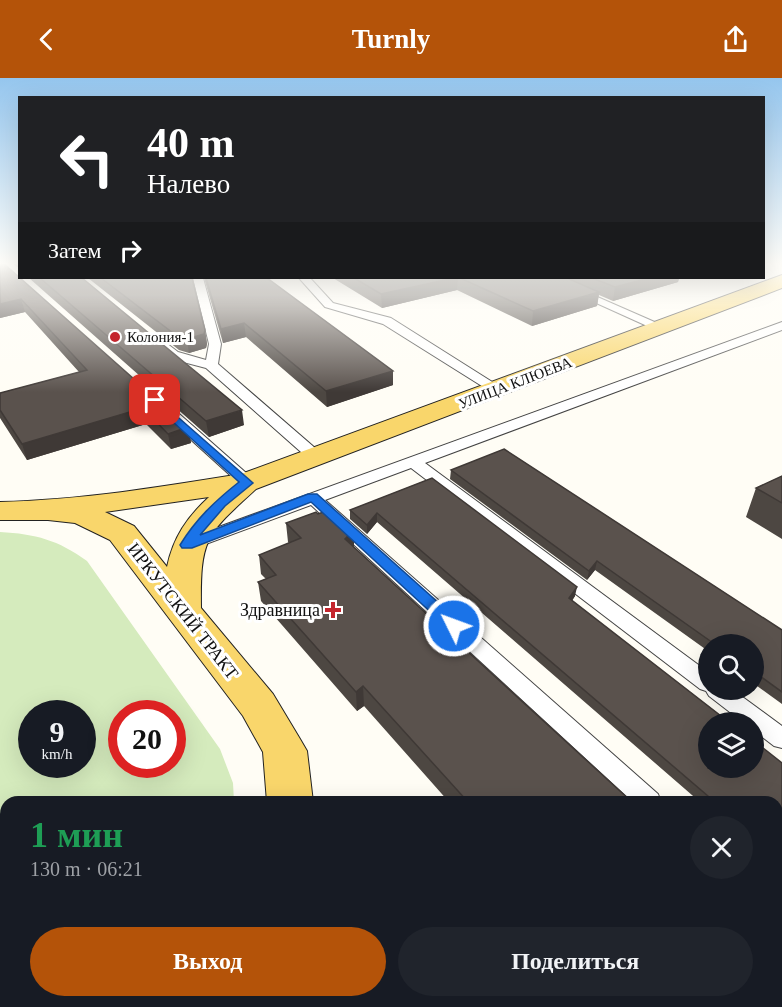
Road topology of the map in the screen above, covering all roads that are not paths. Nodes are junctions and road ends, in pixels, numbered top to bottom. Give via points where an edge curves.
1 (205, 305) edge
2 (330, 305) edge
3 (610, 305) edge
4 (717, 305) edge
5 (782, 326) edge
6 (660, 327) junction
7 (147, 334) edge
8 (211, 365) junction
9 (498, 390) junction
10 (161, 406) edge
11 (316, 457) junction
12 (412, 460) junction
13 (247, 483) junction
14 (312, 497) junction
15 (51, 509) junction
16 (0, 511) edge
17 (187, 545) junction
18 (183, 610) junction
19 (698, 675) edge
20 (730, 700) edge
21 (782, 739) edge
22 (289, 796) edge
23 (642, 796) edge

1 - 8 lane via 215,344
2 - 9 lane via 387,321
3 - 6 lane
4 - 6 main road, УЛИЦА КЛЮЕВА
5 - 12 lane
6 - 9 main road, УЛИЦА КЛЮЕВА
7 - 8 lane via 173,355
8 - 11 lane
9 - 11 main road, УЛИЦА КЛЮЕВА
10 - 13 lane
11 - 13 main road, УЛИЦА КЛЮЕВА
12 - 14 lane
12 - 19 lane
13 - 15 main road, УЛИЦА КЛЮЕВА via 157,498
13 - 17 main road, УЛИЦА КЛЮЕВА via 221,503
14 - 17 lane
14 - 23 lane
15 - 16 main road, ИРКУТСКИЙ ТРАКТ
15 - 18 main road, ИРКУТСКИЙ ТРАКТ via 86,515 122,533
17 - 18 main road, УЛИЦА КЛЮЕВА via 183,560
18 - 22 main road, ИРКУТСКИЙ ТРАКТ via 258,705 285,751
20 - 21 lane

